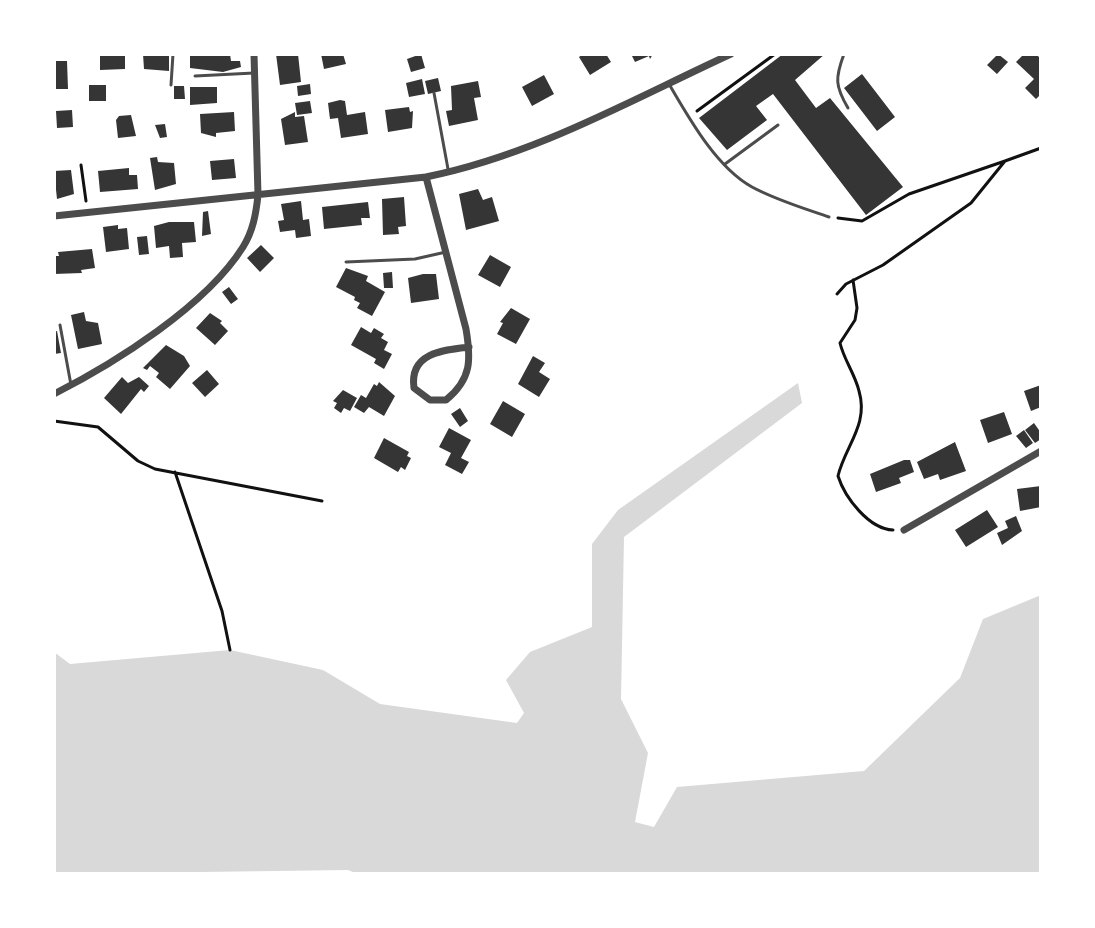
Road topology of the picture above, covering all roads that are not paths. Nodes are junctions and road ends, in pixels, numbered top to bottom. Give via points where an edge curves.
1 (173, 54) edge
2 (254, 54) edge
3 (731, 54) edge
4 (844, 54) edge
5 (254, 73) junction
6 (195, 76) dead end
7 (669, 84) junction
8 (171, 85) dead end
9 (434, 93) dead end
10 (848, 108) dead end
11 (778, 125) dead end
12 (725, 164) junction
13 (449, 172) junction
14 (426, 177) junction
15 (258, 195) junction
16 (54, 216) edge
17 (829, 217) road end
18 (446, 252) junction
19 (346, 262) dead end
20 (60, 325) dead end
21 (469, 347) junction
22 (71, 385) junction
23 (54, 394) edge
24 (1041, 451) edge
25 (904, 530) road end

1 - 8 lane
2 - 5 street
3 - 7 street
4 - 10 lane via 835,77
5 - 6 lane
5 - 15 street
7 - 12 lane
7 - 13 street via 540,143
9 - 13 lane
11 - 12 lane
12 - 17 lane via 752,187
13 - 14 street
14 - 15 street
14 - 18 street
15 - 16 street
15 - 22 street via 247,240 213,283 147,336
18 - 19 lane
18 - 21 street
20 - 22 lane
21 - 21 street via 468,376 446,400 430,400 414,388 422,359
22 - 23 street
24 - 25 street

